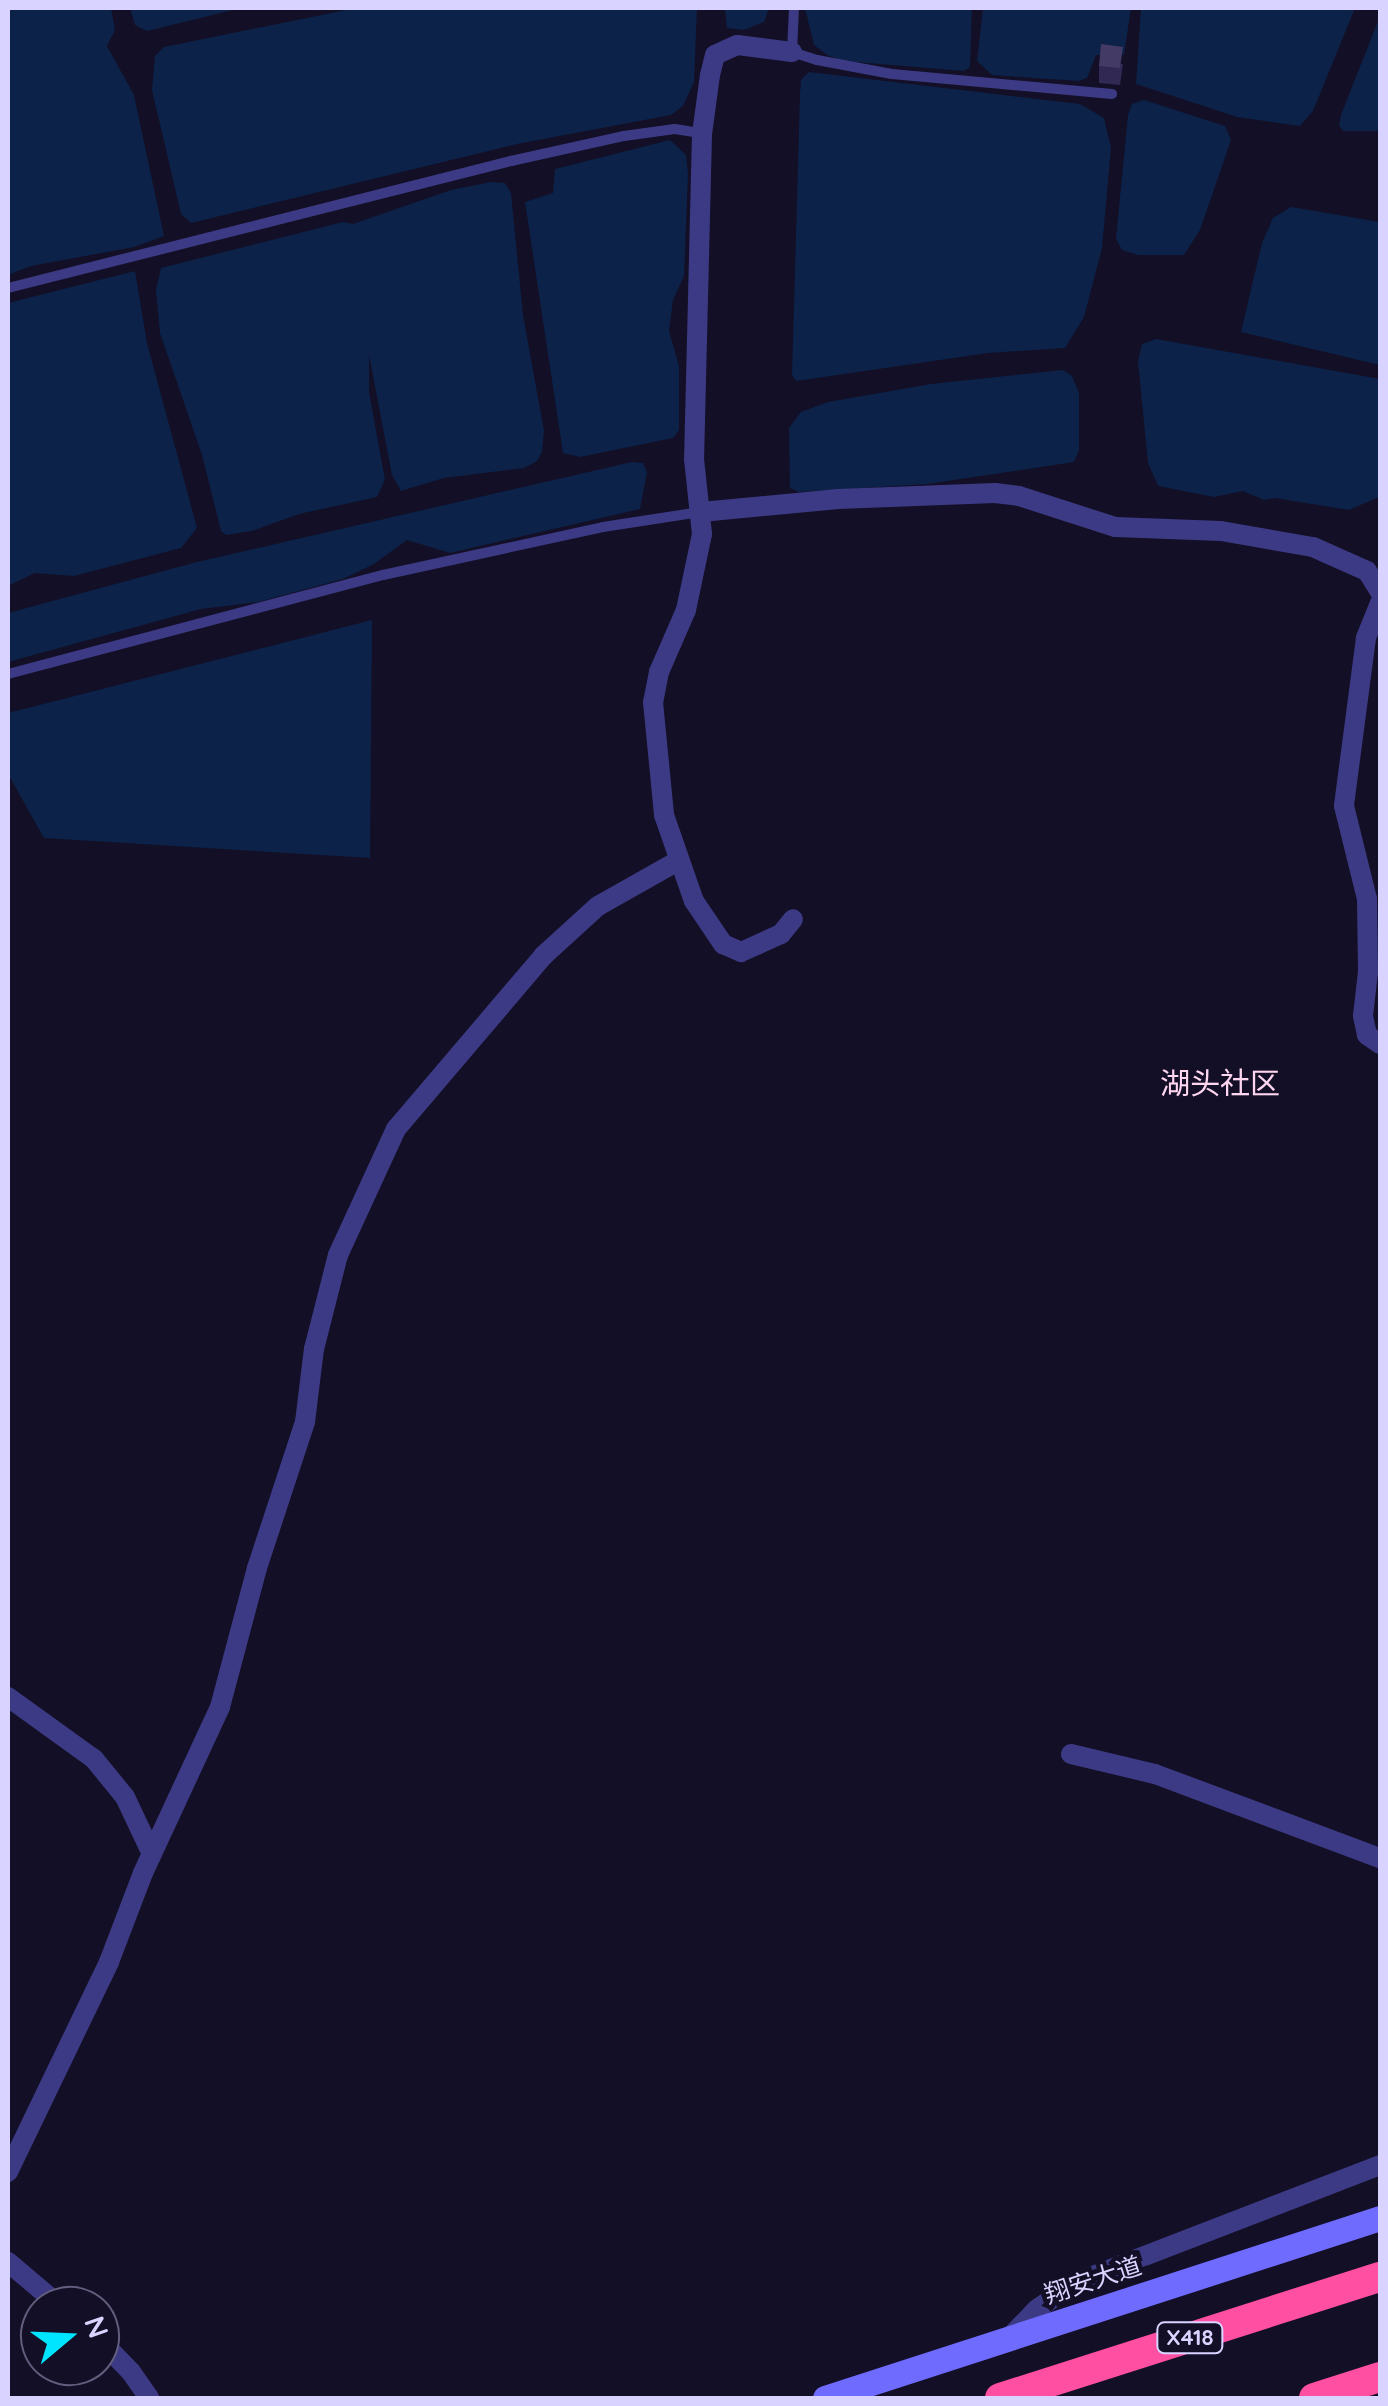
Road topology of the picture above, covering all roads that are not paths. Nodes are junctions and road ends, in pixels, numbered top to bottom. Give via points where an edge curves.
1 (794, 8) edge
2 (792, 52) junction
3 (1112, 94) dead end
4 (702, 134) junction
5 (8, 288) edge
6 (701, 512) junction
7 (1380, 592) edge
8 (1380, 603) edge
9 (8, 674) edge
10 (676, 862) junction
11 (793, 919) dead end
12 (1380, 1044) edge
13 (8, 1697) edge
14 (1071, 1754) dead end
15 (152, 1854) junction
16 (1380, 1858) edge
17 (1380, 2165) edge
18 (8, 2172) edge
19 (1380, 2218) edge
20 (8, 2262) edge
21 (1380, 2277) edge
22 (36, 2286) edge
23 (1006, 2340) junction
24 (120, 2360) edge
25 (1380, 2377) edge
26 (149, 2398) edge
27 (824, 2398) edge
28 (1000, 2398) edge
29 (1314, 2398) edge

1 - 2 lane
2 - 3 lane via 892,74
2 - 4 street via 737,45 715,55
4 - 5 lane via 675,129 624,136
4 - 6 street via 694,459
6 - 7 street via 995,493 1115,527 1221,530 1300,543 1358,566
6 - 9 lane via 383,575
6 - 10 street via 686,610 652,702 664,816
8 - 12 street via 1366,638 1344,806 1366,899 1363,1016 1368,1035
10 - 11 street via 723,944 741,952 763,945
10 - 15 street via 598,906 543,956 396,1129 338,1255 314,1349 305,1422 220,1707
13 - 15 street via 94,1759 125,1797
14 - 16 street via 1155,1774
15 - 18 street via 109,1962
17 - 23 street via 1077,2282
19 - 23 main road, 翔安大道 / X418
20 - 22 street
21 - 28 highway, X418
23 - 27 main road, 翔安大道 / X418
24 - 26 street
25 - 29 highway

